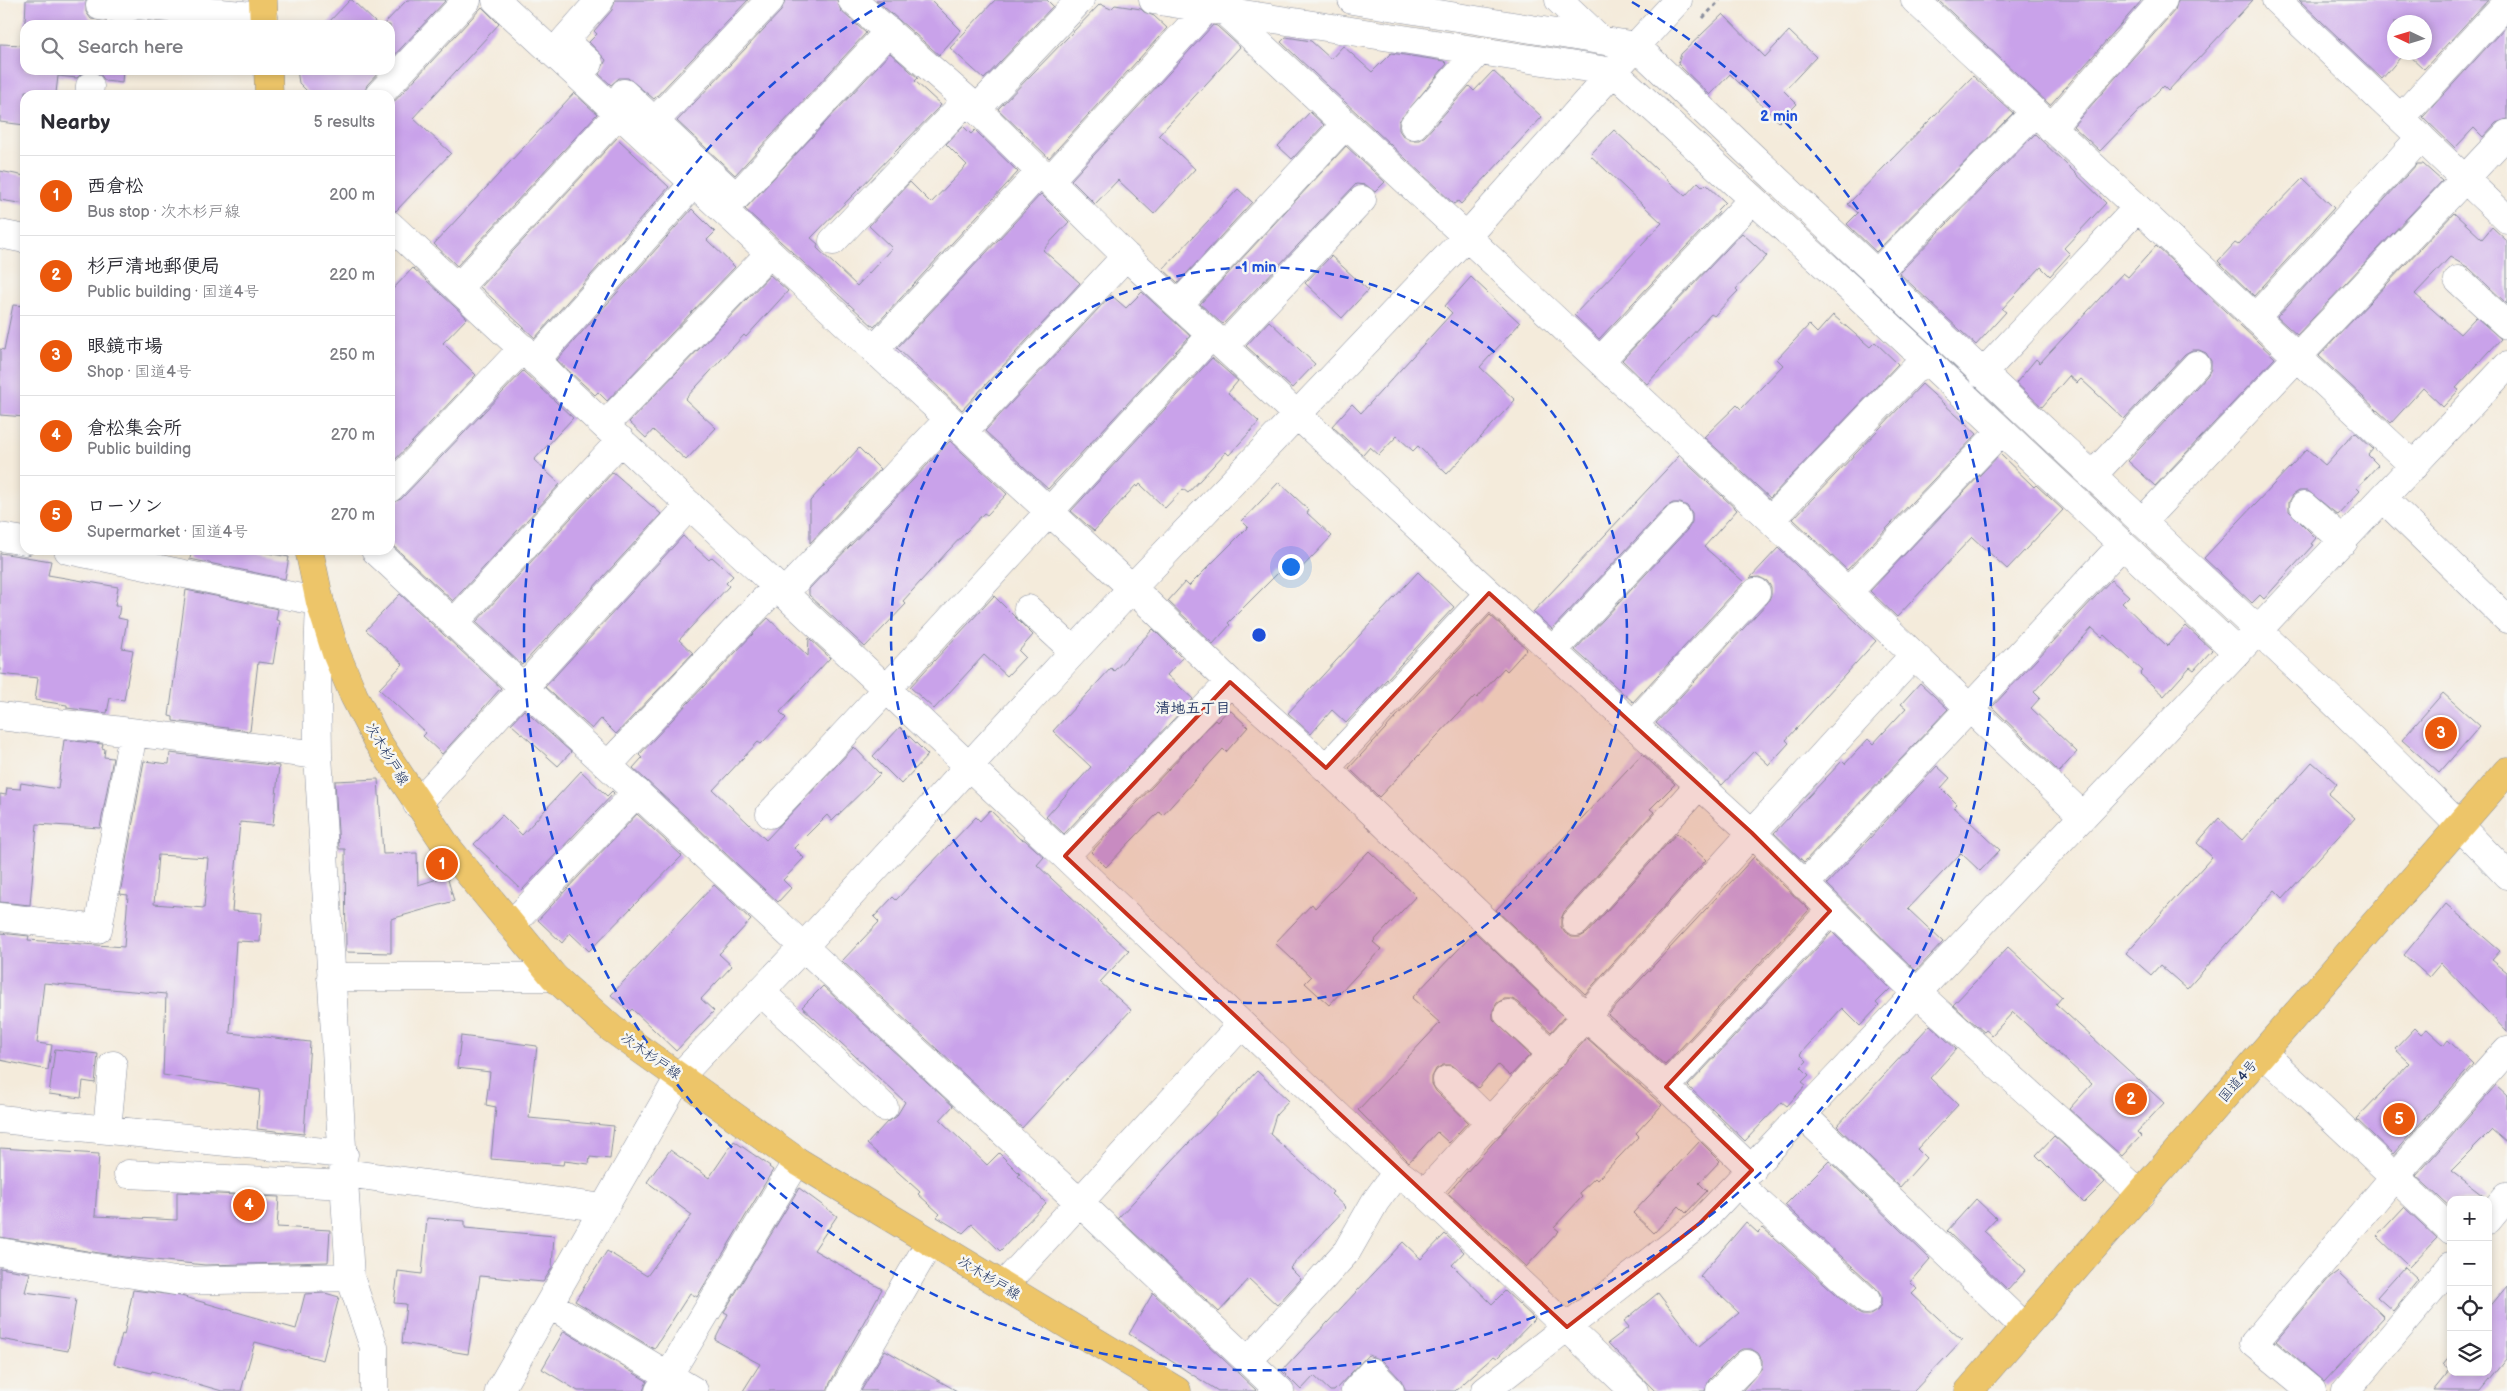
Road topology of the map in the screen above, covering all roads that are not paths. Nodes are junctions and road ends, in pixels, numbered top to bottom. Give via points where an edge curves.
1 (467, 0) edge
2 (496, 0) edge
3 (600, 0) edge
4 (770, 0) edge
5 (852, 0) edge
6 (1080, 0) edge
7 (1153, 0) edge
8 (1352, 0) edge
9 (1559, 0) edge
10 (1678, 0) edge
11 (1915, 0) edge
12 (2163, 0) edge
13 (2283, 2) edge
14 (2507, 2) edge
15 (100, 6) dead end
16 (1216, 8) junction
17 (264, 14) edge
18 (889, 32) junction
19 (1600, 39) junction
20 (1636, 46) junction
21 (1479, 51) junction
22 (1614, 72) junction
23 (268, 75) edge
24 (269, 90) edge
25 (384, 90) edge
26 (971, 105) junction
27 (618, 113) junction
28 (2401, 118) junction
29 (2042, 120) junction
30 (655, 121) junction
31 (1345, 125) junction
32 (1414, 125) dead end
33 (2507, 134) edge
34 (2421, 137) junction
35 (1044, 176) junction
36 (2465, 179) junction
37 (694, 183) junction
38 (1362, 200) dead end
39 (1752, 200) junction
40 (2137, 208) junction
41 (2507, 219) edge
42 (395, 230) edge
43 (0, 234) edge
44 (1466, 237) junction
45 (20, 238) edge
46 (832, 240) dead end
47 (770, 253) junction
48 (1126, 256) junction
49 (1876, 274) junction
50 (2458, 280) dead end
51 (458, 288) junction
52 (1179, 304) junction
53 (2255, 318) junction
54 (2507, 325) edge
55 (1218, 340) junction
56 (874, 350) junction
57 (529, 354) junction
58 (2297, 357) junction
59 (1924, 359) junction
60 (1601, 360) junction
61 (2196, 365) dead end
62 (2507, 366) edge
63 (1982, 374) junction
64 (1297, 413) junction
65 (956, 426) junction
66 (2001, 431) junction
67 (613, 433) junction
68 (2414, 466) junction
69 (2092, 476) junction
70 (395, 483) edge
71 (2384, 499) junction
72 (690, 505) junction
73 (2304, 506) dead end
74 (1048, 511) junction
75 (1677, 518) dead end
76 (1771, 519) junction
77 (2142, 522) junction
78 (2344, 541) junction
79 (2122, 545) junction
80 (92, 555) edge
81 (310, 555) edge
82 (380, 555) edge
83 (1132, 588) junction
84 (780, 590) junction
85 (1756, 592) dead end
86 (1848, 592) junction
87 (1489, 593) junction
88 (320, 602) junction
89 (1028, 609) dead end
90 (2507, 619) edge
91 (454, 623) junction
92 (2259, 631) junction
93 (1074, 651) junction
94 (1553, 651) junction
95 (2238, 653) junction
96 (1914, 655) junction
97 (1230, 682) junction
98 (523, 686) junction
99 (887, 690) junction
100 (1969, 707) junction
101 (1, 722) edge
102 (1634, 724) junction
103 (133, 733) junction
104 (318, 755) junction
105 (608, 765) junction
106 (968, 767) junction
107 (1326, 768) junction
108 (2507, 771) edge
109 (1699, 784) junction
110 (636, 792) junction
111 (417, 804) junction
112 (770, 814) dead end
113 (2083, 816) junction
114 (2460, 826) junction
115 (1752, 833) junction
116 (1065, 856) junction
117 (2507, 875) edge
118 (1804, 884) junction
119 (1830, 911) junction
120 (0, 918) edge
121 (1576, 922) dead end
122 (511, 924) junction
123 (804, 946) junction
124 (331, 977) junction
125 (554, 977) junction
126 (760, 991) junction
127 (1916, 992) junction
128 (1508, 1014) dead end
129 (1587, 1018) junction
130 (1241, 1024) junction
131 (2507, 1050) edge
132 (2263, 1053) junction
133 (1553, 1055) junction
134 (113, 1065) dead end
135 (679, 1077) junction
136 (1447, 1080) dead end
137 (1666, 1087) junction
138 (884, 1107) dead end
139 (1802, 1114) junction
140 (0, 1119) edge
141 (1491, 1123) junction
142 (107, 1130) junction
143 (797, 1161) junction
144 (344, 1170) junction
145 (1397, 1172) junction
146 (128, 1174) dead end
147 (1745, 1177) junction
148 (2394, 1177) junction
149 (1426, 1193) junction
150 (2141, 1194) junction
151 (2507, 1197) edge
152 (1080, 1203) junction
153 (604, 1208) junction
154 (2492, 1215) edge
155 (2447, 1226) edge
156 (930, 1242) junction
157 (0, 1252) edge
158 (2447, 1271) edge
159 (350, 1277) junction
160 (1003, 1286) junction
161 (1866, 1300) dead end
162 (548, 1304) junction
163 (1567, 1327) junction
164 (2024, 1327) junction
165 (1249, 1360) junction
166 (1747, 1364) dead end
167 (664, 1383) edge
168 (374, 1391) edge
169 (498, 1391) edge
170 (694, 1391) edge
171 (843, 1391) edge
172 (1177, 1391) edge
173 (1280, 1391) edge
174 (1355, 1391) edge
175 (1390, 1391) edge
176 (1485, 1391) edge
177 (1634, 1391) edge
178 (1720, 1391) edge
179 (1969, 1391) edge
180 (2312, 1391) edge
181 (2346, 1391) edge

1 - 25 street
2 - 27 street
3 - 30 street via 564,41
4 - 30 street
5 - 18 street
6 - 26 street
7 - 16 street
8 - 19 street
9 - 19 street
10 - 20 street
11 - 29 street
12 - 29 street
13 - 28 street
14 - 28 street
15 - 17 street via 125,9 136,5
16 - 21 street
16 - 31 street
16 - 35 street
18 - 26 street
18 - 30 street via 736,197
19 - 20 street
20 - 22 street
20 - 49 street
21 - 22 street
21 - 32 street
22 - 39 street
22 - 44 street
23 - 24 main road
26 - 35 street
26 - 46 street
27 - 37 street
27 - 51 street
28 - 34 street
29 - 40 street
29 - 49 street
31 - 44 street
31 - 52 street
33 - 36 street
34 - 36 street
34 - 53 street
35 - 48 street
35 - 56 street
36 - 41 street
36 - 58 street
37 - 47 street
37 - 57 street
38 - 55 street
39 - 59 street
39 - 60 street
40 - 53 street
40 - 63 street
42 - 51 street
43 - 45 street
44 - 60 street
44 - 64 street
47 - 56 street
47 - 67 street
48 - 52 street
48 - 65 street
49 - 63 street
50 - 54 street
51 - 57 street
52 - 55 street
53 - 58 street
55 - 64 street
55 - 74 street
56 - 65 street
57 - 67 street
57 - 70 street
58 - 68 street
58 - 77 street
59 - 66 street
59 - 76 street
60 - 76 street
61 - 69 street
62 - 68 street
63 - 69 street
64 - 83 street
64 - 87 street
65 - 74 street
65 - 84 street
66 - 79 street
66 - 86 street
67 - 72 street
67 - 91 street
68 - 71 street
69 - 77 street
71 - 78 street
71 - 90 street
72 - 84 street
72 - 98 street
73 - 78 street
74 - 83 street
74 - 99 street
75 - 94 street
76 - 86 street
77 - 92 street
78 - 92 street
79 - 95 street
79 - 100 street
80 - 88 street
81 - 88 main road, 次木杉戸線
82 - 91 street
83 - 93 street
83 - 97 street
84 - 99 street
84 - 105 street
85 - 102 street
86 - 96 street
87 - 94 street
87 - 107 street
88 - 104 street
88 - 111 main road, 次木杉戸線 via 354,696 377,741
89 - 93 street
91 - 98 street
92 - 95 street
92 - 114 street
93 - 106 street
94 - 102 street
95 - 113 street
96 - 100 street
96 - 115 street
97 - 107 street
97 - 116 street
98 - 105 street
98 - 111 street
99 - 106 street
99 - 112 street
100 - 113 street
100 - 118 street
101 - 103 street
102 - 109 street
103 - 104 street
103 - 120 street via 98,929
104 - 124 street
105 - 110 street
106 - 116 street
106 - 123 street
107 - 129 street
108 - 114 main road, 国道4号
109 - 115 street
109 - 121 street
110 - 122 street
110 - 123 street
111 - 122 main road, 次木杉戸線 via 448,848
113 - 127 street
114 - 117 street
114 - 132 main road, 国道4号
115 - 118 street
115 - 129 street
116 - 130 street
118 - 119 street
119 - 127 street
119 - 137 street
122 - 125 main road, 次木杉戸線
123 - 126 street
123 - 152 street
124 - 125 street
124 - 144 street
125 - 135 main road, 次木杉戸線 via 612,1029
126 - 135 street
126 - 138 street
127 - 139 street
127 - 150 street
128 - 133 street
129 - 133 street
129 - 137 street
130 - 145 street
130 - 152 street
131 - 148 street
132 - 148 street
132 - 150 main road, 国道4号
133 - 141 street
134 - 142 street
135 - 143 main road, 次木杉戸線
135 - 153 street
136 - 141 street
137 - 147 street
139 - 147 street
139 - 164 street
140 - 142 street
141 - 149 street
142 - 144 street
143 - 156 main road, 次木杉戸線
143 - 167 street
144 - 146 street
144 - 153 street
144 - 159 street
145 - 149 street
145 - 165 street via 1375,1202 1347,1251
147 - 161 street
147 - 163 street via 1700,1223
148 - 155 street
148 - 180 street via 2254,1343
149 - 163 street
150 - 164 main road, 国道4号
151 - 154 street
152 - 160 street
152 - 165 street
153 - 162 street
156 - 160 main road, 次木杉戸線
156 - 171 street
157 - 159 street via 175,1281
158 - 181 street
159 - 168 street via 374,1347
160 - 172 main road, 次木杉戸線
162 - 167 street
162 - 169 street
163 - 176 street
163 - 177 street
164 - 179 main road, 国道4号
165 - 173 street
166 - 178 street
167 - 170 street
174 - 175 street via 1372,1372

